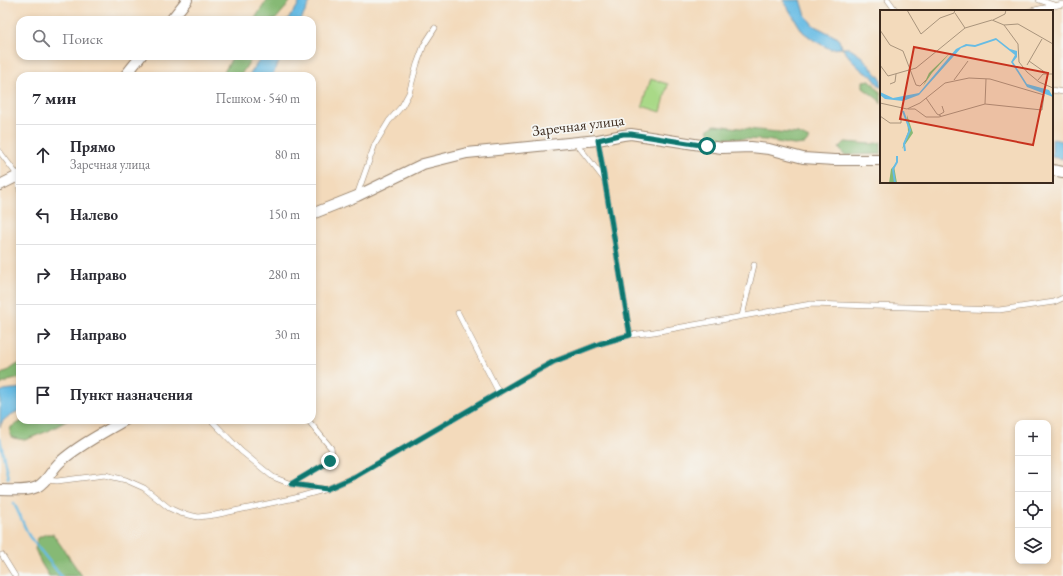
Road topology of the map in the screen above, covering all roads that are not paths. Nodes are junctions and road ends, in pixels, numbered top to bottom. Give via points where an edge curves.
1 (187, 0) edge
2 (888, 0) edge
3 (1039, 0) edge
4 (1063, 4) edge
5 (1055, 6) junction
6 (895, 10) edge
7 (1035, 10) edge
8 (174, 16) edge
9 (434, 28) dead end
10 (138, 60) edge
11 (128, 72) edge
12 (1053, 90) edge
13 (1063, 92) edge
14 (598, 140) junction
15 (575, 141) junction
16 (0, 152) edge
17 (880, 160) edge
18 (1053, 170) edge
19 (16, 172) edge
20 (1063, 172) edge
21 (16, 177) edge
22 (605, 180) junction
23 (0, 185) edge
24 (357, 196) junction
25 (316, 212) edge
26 (754, 265) dead end
27 (1063, 298) edge
28 (458, 313) dead end
29 (742, 316) junction
30 (630, 335) junction
31 (498, 392) junction
32 (118, 424) edge
33 (215, 424) edge
34 (311, 424) edge
35 (46, 480) junction
36 (291, 484) junction
37 (327, 489) junction
38 (0, 490) edge
39 (2, 555) dead end
40 (15, 576) edge

1 - 8 street
2 - 6 lane
3 - 5 lane
4 - 5 lane
5 - 7 lane
9 - 24 lane via 417,64 409,93 375,144
10 - 11 street
12 - 13 lane
14 - 15 street, Заречная улица
14 - 17 street, Заречная улица via 631,134 722,148 769,149 803,158
14 - 22 lane
15 - 22 lane
15 - 24 street, Заречная улица via 467,152 423,164
16 - 19 lane
18 - 20 street
21 - 23 street
22 - 30 lane
24 - 25 street, Заречная улица
26 - 29 lane
27 - 29 lane via 1054,302 999,310 811,304
28 - 31 lane
29 - 30 lane
30 - 31 lane via 553,362
31 - 37 lane via 356,476
32 - 35 street via 74,451 58,464
33 - 36 lane via 241,451 273,477
34 - 36 lane via 331,448 330,461
35 - 37 lane via 57,482 105,475 126,480 144,488 168,508 198,517 295,498
35 - 38 street via 36,487 23,490
36 - 37 lane
39 - 40 lane

